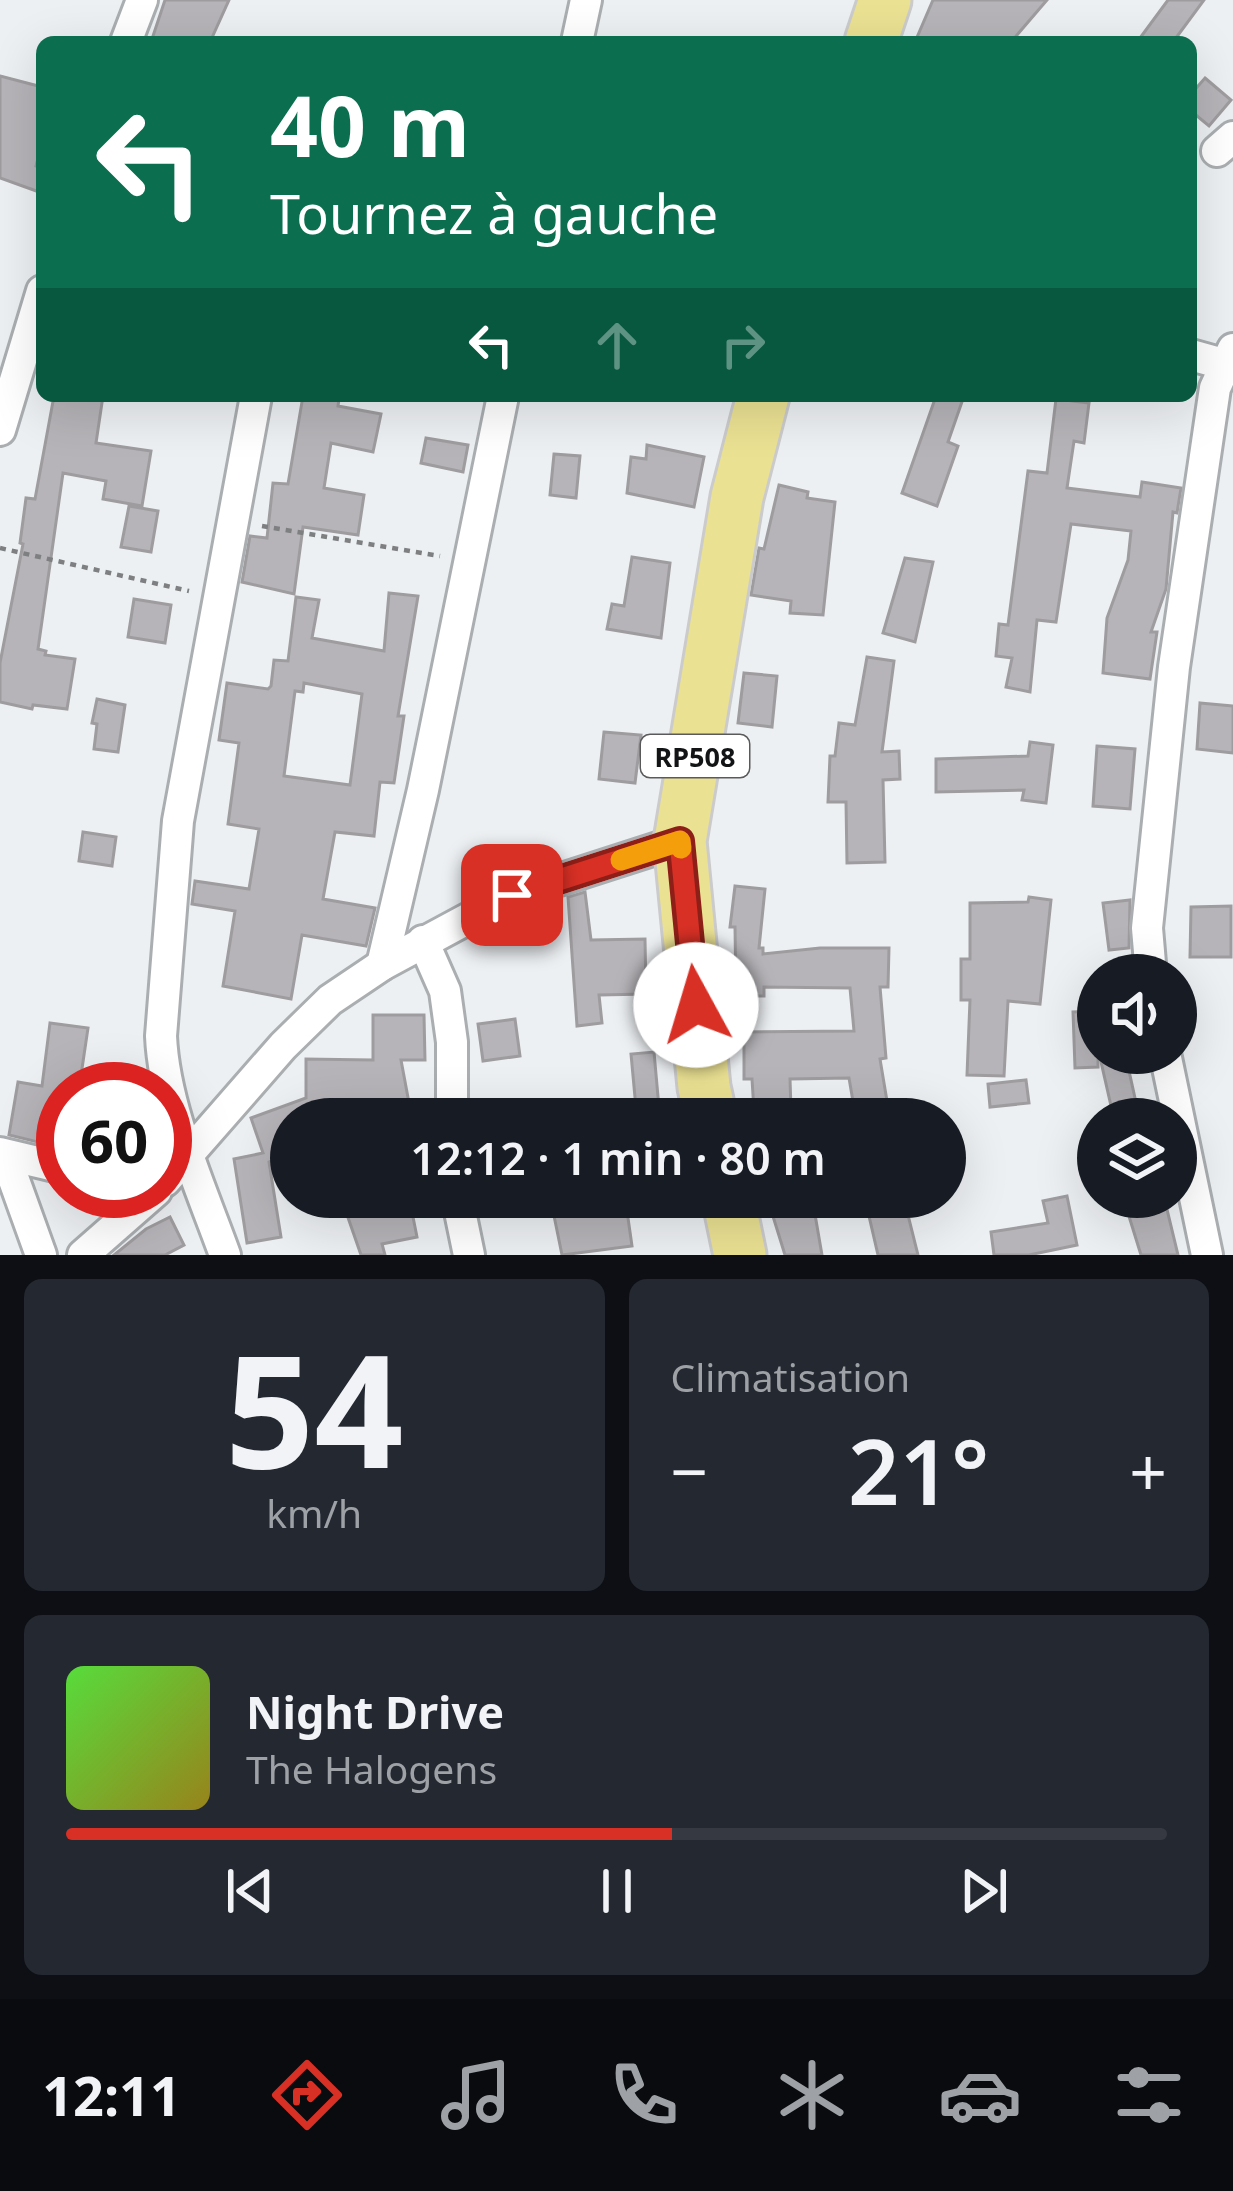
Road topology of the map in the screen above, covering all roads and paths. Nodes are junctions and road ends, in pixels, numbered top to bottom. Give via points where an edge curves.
1 (142, 0) edge
2 (586, 0) edge
3 (885, 0) edge
4 (128, 36) edge
5 (579, 36) edge
6 (873, 36) edge
7 (36, 311) edge
8 (1197, 355) edge
9 (1228, 357) edge
10 (255, 402) edge
11 (502, 402) edge
12 (762, 402) edge
13 (0, 430) edge
14 (232, 520) junction
15 (0, 548) edge
16 (469, 562) junction
17 (218, 597) junction
18 (680, 841) junction
19 (424, 941) junction
20 (1149, 954) edge
21 (382, 965) junction
22 (163, 1062) edge
23 (1170, 1074) edge
24 (452, 1098) edge
25 (706, 1098) edge
26 (192, 1151) edge
27 (3, 1154) edge
28 (36, 1162) edge
29 (192, 1162) edge
30 (125, 1218) edge
31 (462, 1218) edge
32 (732, 1218) edge
33 (41, 1255) edge
34 (83, 1255) edge
35 (225, 1255) edge
36 (469, 1255) edge
37 (740, 1255) edge
38 (1207, 1255) edge

1 - 4 street
2 - 5 street
3 - 6 main road
7 - 13 street
8 - 9 street
9 - 20 street via 1215,388 1174,667
10 - 14 street
11 - 16 street
12 - 18 main road, RP508 via 737,496
14 - 16 path
14 - 17 street
15 - 17 path
16 - 21 street
17 - 22 street via 178,821
18 - 19 street via 512,895
18 - 25 main road, RP508
19 - 21 street
19 - 24 street via 445,991
21 - 26 street via 330,1000
23 - 38 street
27 - 28 street
27 - 33 street
29 - 35 street
30 - 34 street
31 - 36 street
32 - 37 main road

